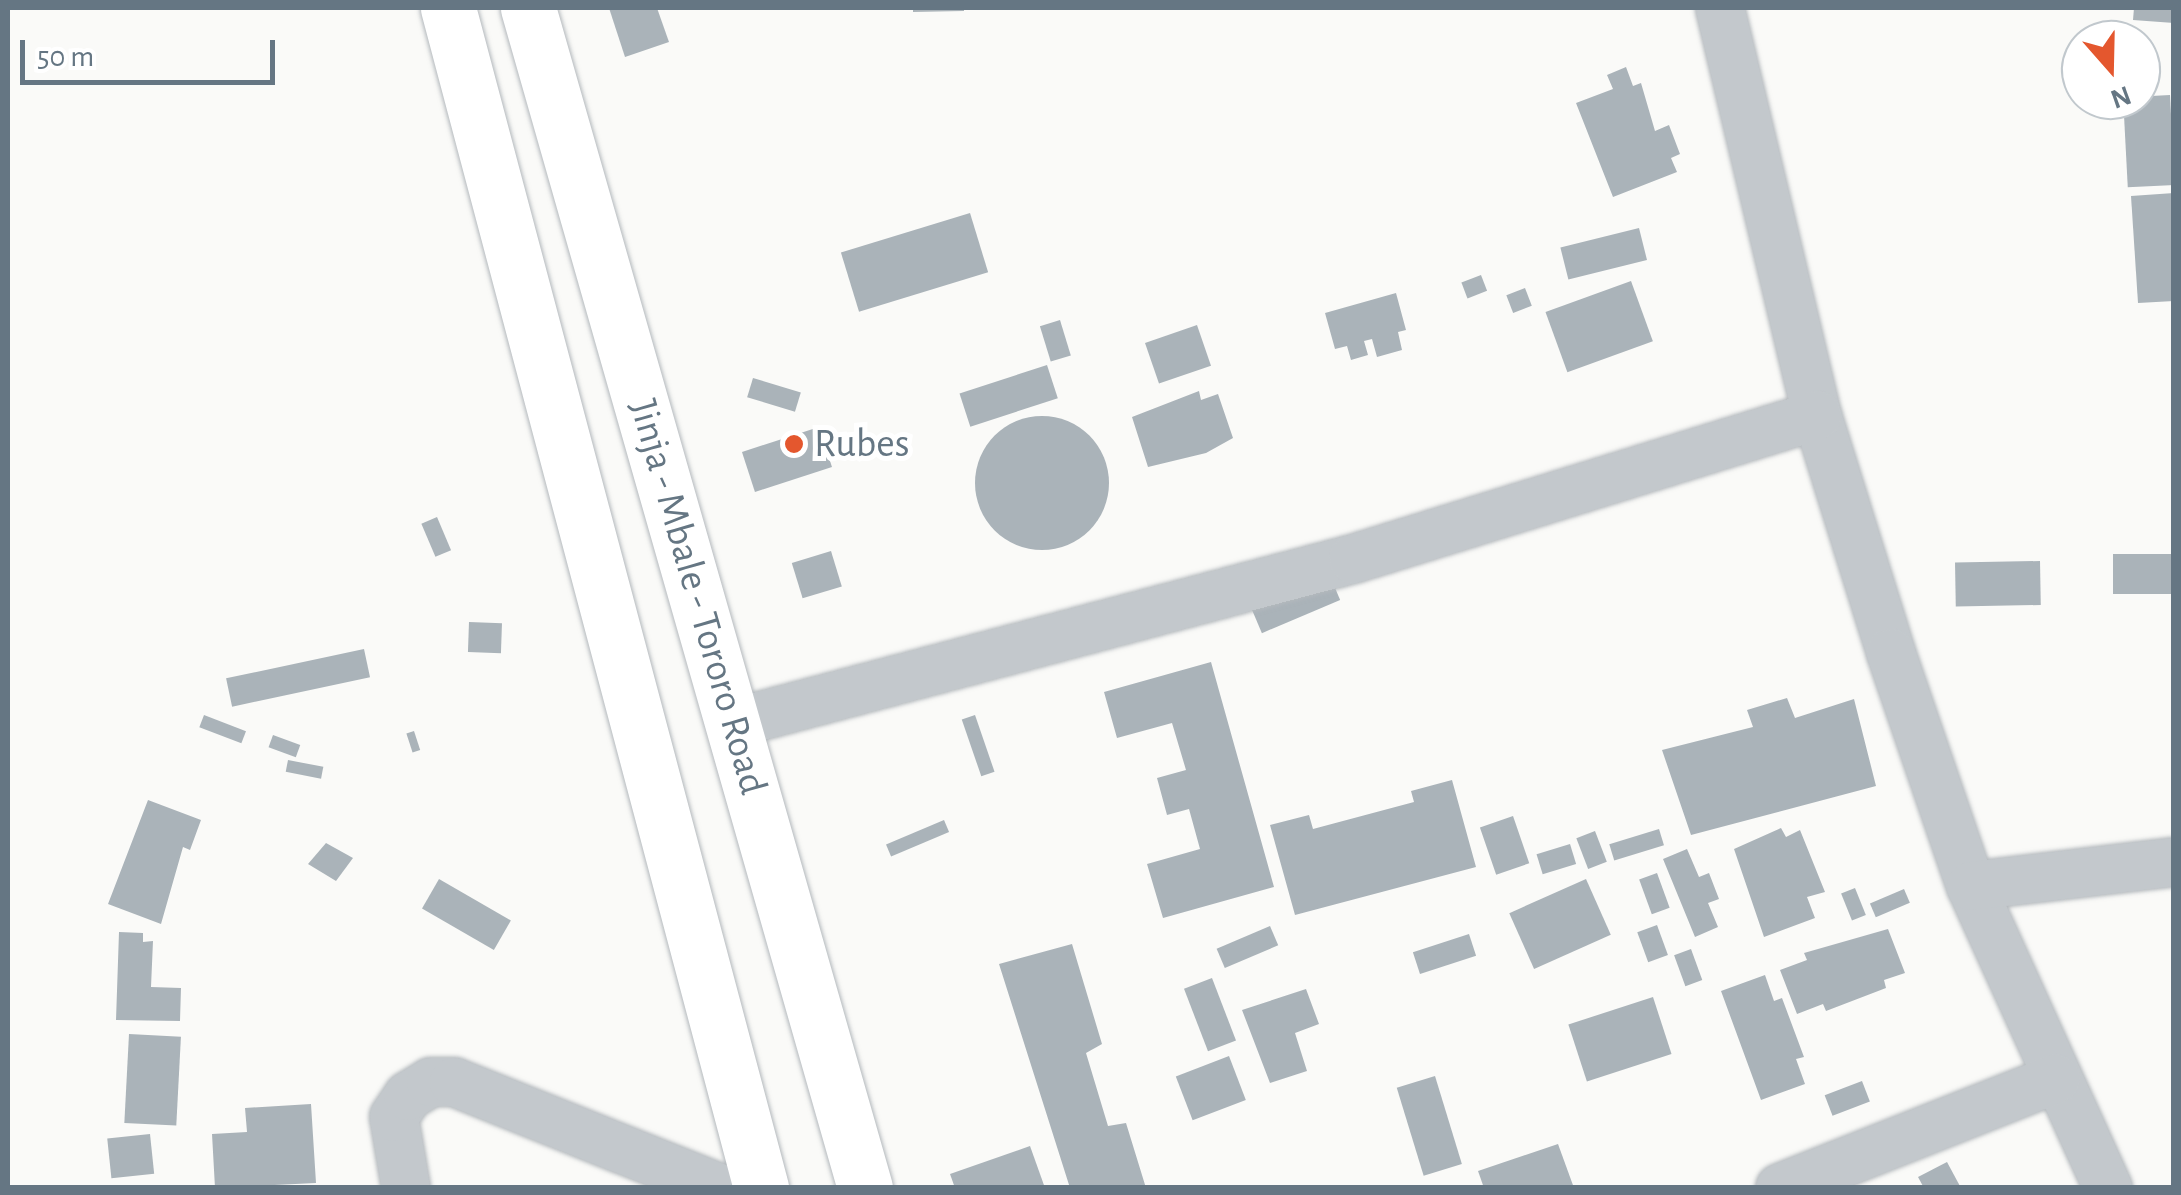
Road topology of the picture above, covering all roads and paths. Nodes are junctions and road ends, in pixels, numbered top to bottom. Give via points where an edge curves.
1 (448, 8) edge
2 (528, 8) edge
3 (1720, 8) edge
4 (1817, 414) junction
5 (734, 723) junction
6 (2174, 862) edge
7 (1970, 886) junction
8 (2056, 1079) junction
9 (406, 1180) edge
10 (719, 1188) edge
11 (761, 1188) edge
12 (865, 1188) edge
13 (1780, 1188) edge
14 (2108, 1188) edge

1 - 11 highway
2 - 5 highway, Jinja - Mbale - Tororo Road
3 - 4 street
4 - 5 street via 1352,559
4 - 7 street
5 - 12 highway, Jinja - Mbale - Tororo Road
6 - 7 street
7 - 8 street
8 - 13 street
8 - 14 street
9 - 10 street via 394,1117 408,1096 431,1082 480,1092

